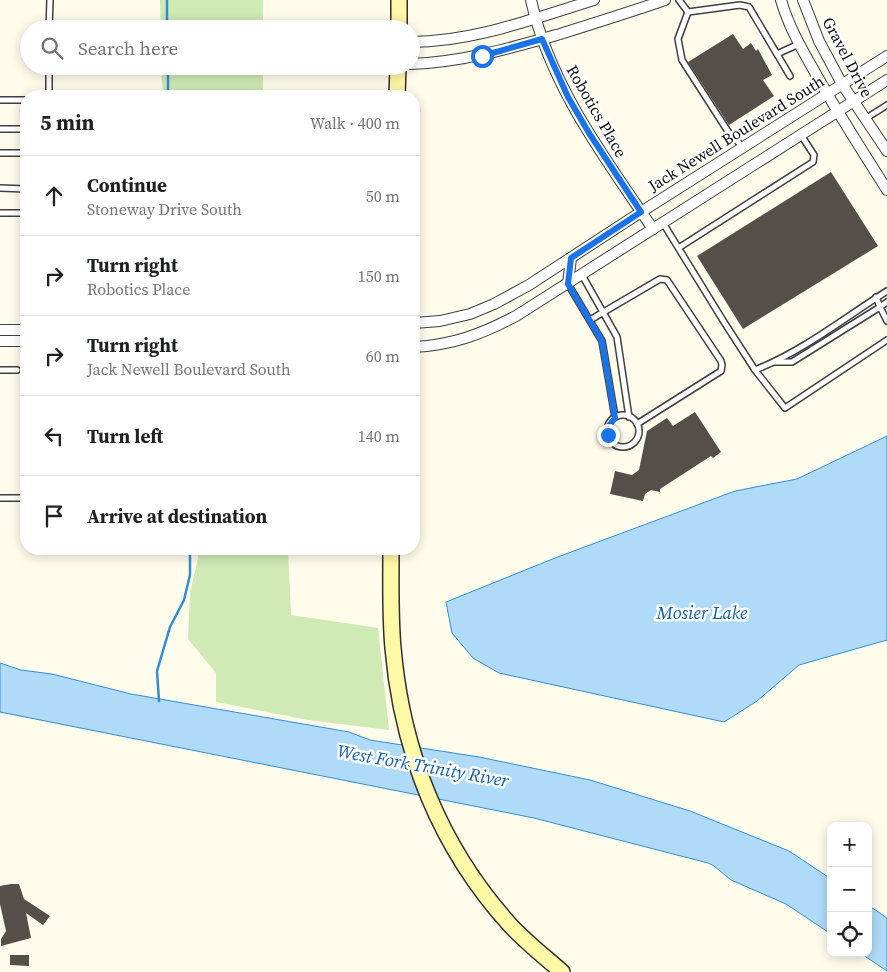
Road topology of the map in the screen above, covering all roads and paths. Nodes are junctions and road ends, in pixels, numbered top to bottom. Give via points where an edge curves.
1 (50, 0) edge
2 (399, 0) edge
3 (531, 0) edge
4 (594, 0) edge
5 (665, 0) edge
6 (679, 0) edge
7 (782, 0) edge
8 (803, 0) edge
9 (688, 12) junction
10 (536, 18) junction
11 (50, 20) edge
12 (399, 20) edge
13 (542, 39) junction
14 (420, 42) edge
15 (798, 44) junction
16 (777, 54) junction
17 (887, 56) edge
18 (420, 64) edge
19 (49, 75) edge
20 (398, 75) edge
21 (790, 76) dead end
22 (887, 80) edge
23 (842, 84) junction
24 (49, 90) edge
25 (397, 90) edge
26 (827, 94) junction
27 (0, 100) edge
28 (20, 100) edge
29 (853, 102) junction
30 (887, 105) edge
31 (838, 111) junction
32 (865, 119) junction
33 (20, 128) edge
34 (0, 129) edge
35 (802, 135) junction
36 (744, 147) junction
37 (887, 152) edge
38 (0, 153) edge
39 (20, 153) edge
40 (0, 188) edge
41 (20, 189) edge
42 (887, 190) edge
43 (641, 212) junction
44 (0, 213) edge
45 (20, 213) edge
46 (663, 223) junction
47 (653, 230) junction
48 (680, 247) junction
49 (571, 258) junction
50 (582, 275) junction
51 (568, 284) junction
52 (887, 291) edge
53 (876, 297) junction
54 (887, 302) edge
55 (880, 307) junction
56 (603, 313) junction
57 (846, 317) junction
58 (590, 320) junction
59 (887, 321) edge
60 (420, 323) edge
61 (852, 325) junction
62 (0, 330) edge
63 (20, 330) edge
64 (887, 340) edge
65 (0, 341) edge
66 (20, 341) edge
67 (420, 346) edge
68 (773, 362) junction
69 (0, 370) edge
70 (16, 370) dead end
71 (755, 370) junction
72 (629, 416) junction
73 (615, 418) junction
74 (638, 424) junction
75 (0, 498) edge
76 (20, 498) edge
77 (391, 555) edge
78 (562, 972) edge

1 - 11 lane
2 - 12 main road
3 - 10 street, Robotics Place
4 - 10 street
5 - 13 street
6 - 9 lane
7 - 15 street
8 - 23 street, Gravel Drive via 819,41
9 - 16 lane via 740,4 749,7
9 - 36 lane via 678,39 682,60 729,133
10 - 13 street, Robotics Place
10 - 14 street via 452,40
13 - 18 street via 482,56
13 - 43 street, Robotics Place via 568,97
15 - 16 lane
15 - 26 street
16 - 21 lane
17 - 23 street, Jack Newell Boulevard South
19 - 24 lane
20 - 25 main road
22 - 29 street
23 - 26 street, Jack Newell Boulevard South
23 - 29 street, Gravel Drive
26 - 31 street
26 - 36 street, Jack Newell Boulevard South
27 - 28 lane
29 - 31 street
29 - 32 street, Gravel Drive
30 - 32 lane
31 - 35 street
31 - 42 street
32 - 37 street, Gravel Drive
33 - 34 lane
35 - 46 street
35 - 48 lane via 814,155 813,162
36 - 43 street, Jack Newell Boulevard South
38 - 39 lane
40 - 41 lane
43 - 47 street, Robotics Place
43 - 49 street, Jack Newell Boulevard South
44 - 45 lane
46 - 47 street
46 - 48 lane
47 - 50 street
48 - 71 lane
49 - 50 street
49 - 51 street
49 - 60 street, Jack Newell Boulevard South via 494,304 470,314
50 - 51 street
50 - 56 lane
51 - 58 lane
51 - 67 street via 516,316 473,337
52 - 53 lane
53 - 55 lane
53 - 57 lane
54 - 55 lane
55 - 59 lane
55 - 61 lane
56 - 58 lane
56 - 72 lane via 617,337
56 - 74 lane via 664,278 722,365 721,371
57 - 61 lane
57 - 68 lane
58 - 73 lane via 602,341
61 - 68 lane via 792,362
62 - 63 street
64 - 71 lane via 784,408
65 - 66 street
68 - 71 lane
69 - 70 lane
72 - 73 lane
72 - 74 lane
73 - 74 lane via 608,432 610,440 618,446 629,446 635,441
75 - 76 lane
77 - 78 main road via 393,648 402,710 424,786 442,827 468,871 501,914

